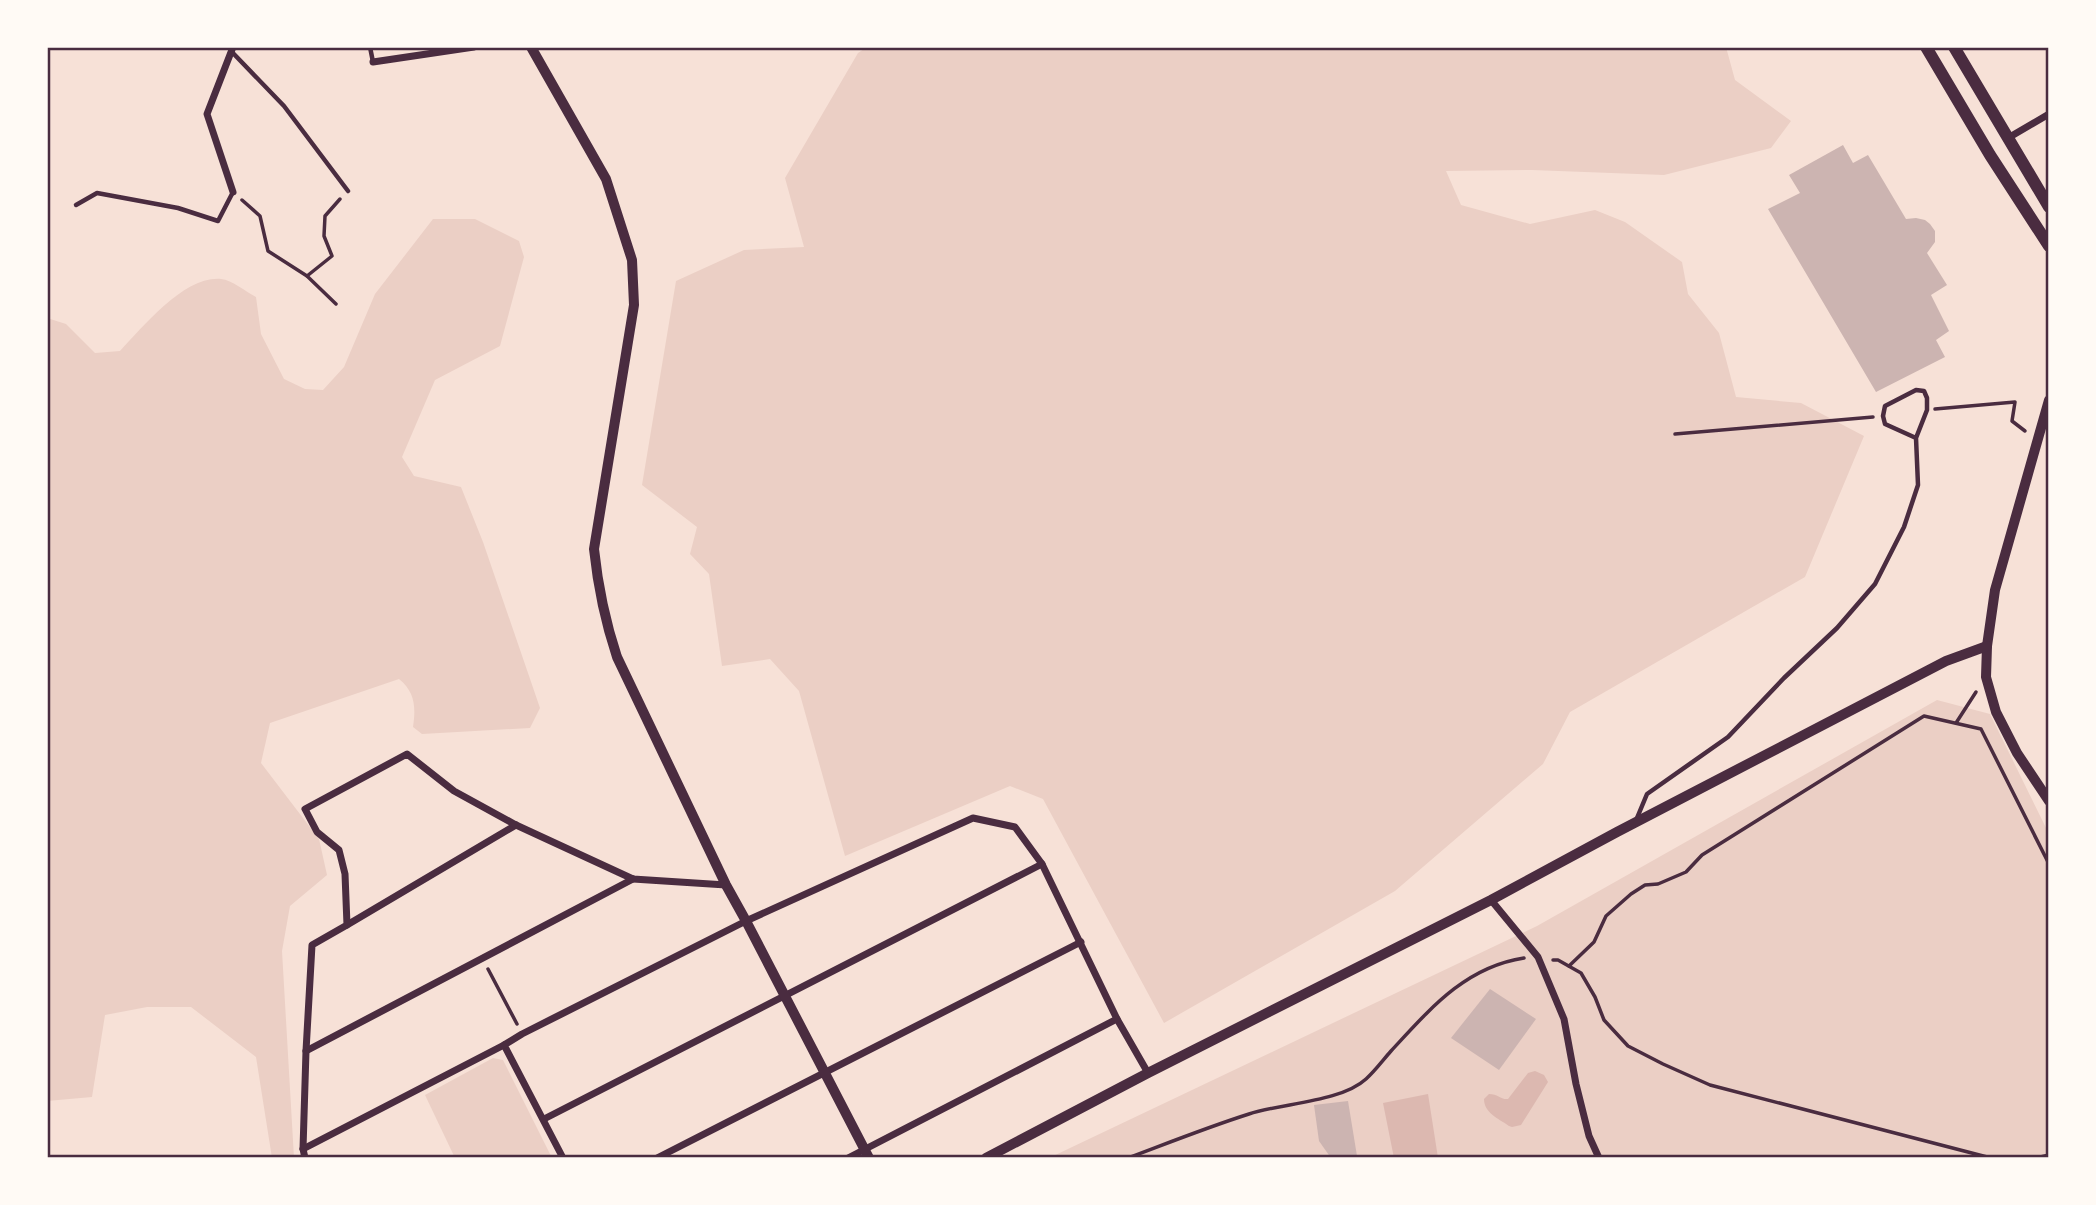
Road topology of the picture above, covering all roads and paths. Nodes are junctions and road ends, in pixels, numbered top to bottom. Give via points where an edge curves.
1 (370, 47) edge
2 (474, 47) edge
3 (531, 47) edge
4 (1927, 47) edge
5 (1954, 47) edge
6 (232, 49) edge
7 (373, 62) joint
8 (2049, 114) edge
9 (2008, 138) junction
10 (348, 191) joint
11 (233, 192) junction
12 (76, 205) dead end
13 (2049, 208) edge
14 (2049, 246) edge
15 (307, 276) junction
16 (336, 304) dead end
17 (2049, 400) edge
18 (1927, 410) junction
19 (1882, 416) junction
20 (2025, 431) dead end
21 (1675, 433) dead end
22 (1916, 438) junction
23 (1987, 646) junction
24 (1976, 692) dead end
25 (1956, 723) junction
26 (2049, 801) edge
27 (516, 825) junction
28 (1617, 832) junction
29 (1042, 864) junction
30 (2049, 864) edge
31 (633, 879) junction
32 (726, 885) junction
33 (1491, 900) junction
34 (746, 921) junction
35 (347, 925) junction
36 (1081, 942) junction
37 (482, 958) junction
38 (1538, 958) junction
39 (1569, 966) junction
40 (784, 996) junction
41 (1117, 1019) junction
42 (522, 1034) junction
43 (504, 1045) junction
44 (306, 1051) junction
45 (825, 1072) junction
46 (1148, 1073) junction
47 (544, 1119) junction
48 (303, 1149) junction
49 (867, 1153) edge
50 (2049, 1155) edge
51 (304, 1158) edge
52 (564, 1158) edge
53 (657, 1158) edge
54 (848, 1158) edge
55 (986, 1158) edge
56 (1128, 1158) edge
57 (1599, 1158) edge
58 (1991, 1158) edge
59 (2036, 1158) edge

1 - 7 lane
2 - 7 street
3 - 32 street via 606,179 632,260 634,305 594,550 598,588 617,657
4 - 14 main road
5 - 9 main road
6 - 10 lane via 284,106
6 - 11 street via 207,114
8 - 9 street
9 - 13 main road
10 - 15 path via 325,216 324,236 332,256
11 - 12 lane via 218,221 178,208 97,193
11 - 15 path via 260,216 268,251
15 - 16 path
17 - 23 street via 1995,590
18 - 19 lane via 1924,391 1916,390 1885,406
18 - 20 path via 2015,402 2011,421
18 - 22 lane
19 - 21 path
19 - 22 lane via 1885,424
22 - 28 lane via 1919,485 1875,584 1728,737 1647,794 1636,822
23 - 26 street via 1986,677 1996,712
23 - 28 street via 1946,661
24 - 25 path
25 - 30 path via 1981,729
25 - 39 path via 1924,716 1702,855 1686,872 1645,885 1606,916 1594,942
27 - 31 street
27 - 35 street
27 - 35 street via 454,791 407,754 305,809 317,832 340,850
28 - 33 street
29 - 34 street via 1015,827 973,818
29 - 36 street
29 - 40 street
31 - 32 street
31 - 37 street
32 - 34 street
33 - 38 street
33 - 46 street
34 - 40 street
34 - 42 street
35 - 44 street via 312,945
36 - 41 street
36 - 45 street
37 - 42 path
37 - 44 street
38 - 39 path
38 - 56 path via 1506,961 1473,974 1437,1003 1365,1080 1340,1093 1251,1113
38 - 57 street via 1564,1019 1589,1136
39 - 58 path via 1581,973 1604,1020 1628,1046 1663,1064 1710,1085
40 - 45 street
40 - 47 street
41 - 46 street
41 - 49 street
42 - 43 street
43 - 47 street
43 - 48 street
44 - 48 street
45 - 49 street
45 - 53 street
46 - 55 street
47 - 52 street
48 - 51 street
49 - 54 street
50 - 59 path

